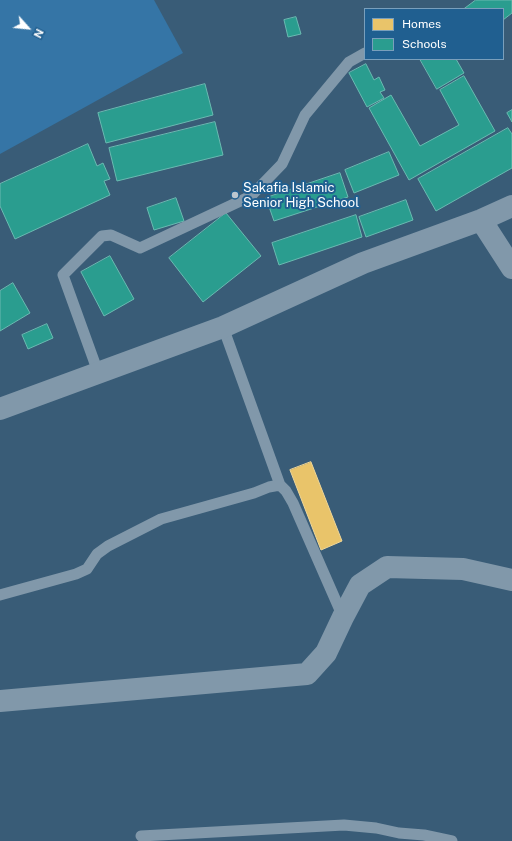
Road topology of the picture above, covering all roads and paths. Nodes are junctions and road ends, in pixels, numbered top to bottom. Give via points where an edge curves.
1 (364, 54) edge
2 (512, 206) edge
3 (481, 220) junction
4 (512, 268) edge
5 (223, 327) junction
6 (98, 372) junction
7 (0, 409) edge
8 (280, 485) junction
9 (512, 580) edge
10 (0, 595) edge
11 (343, 617) junction
12 (0, 701) edge
13 (142, 836) dead end
14 (452, 841) edge

1 - 6 lane via 349,62 305,115 282,164 251,196 140,248 111,235 102,236 63,275
2 - 3 street
3 - 4 street
3 - 5 street via 364,263
5 - 6 street
5 - 8 lane
6 - 7 street
8 - 10 lane via 162,519 108,546 97,554 87,569
8 - 11 lane via 293,502
9 - 11 street via 464,569 387,567 360,585
11 - 12 street via 326,654 307,674
13 - 14 lane via 344,825

